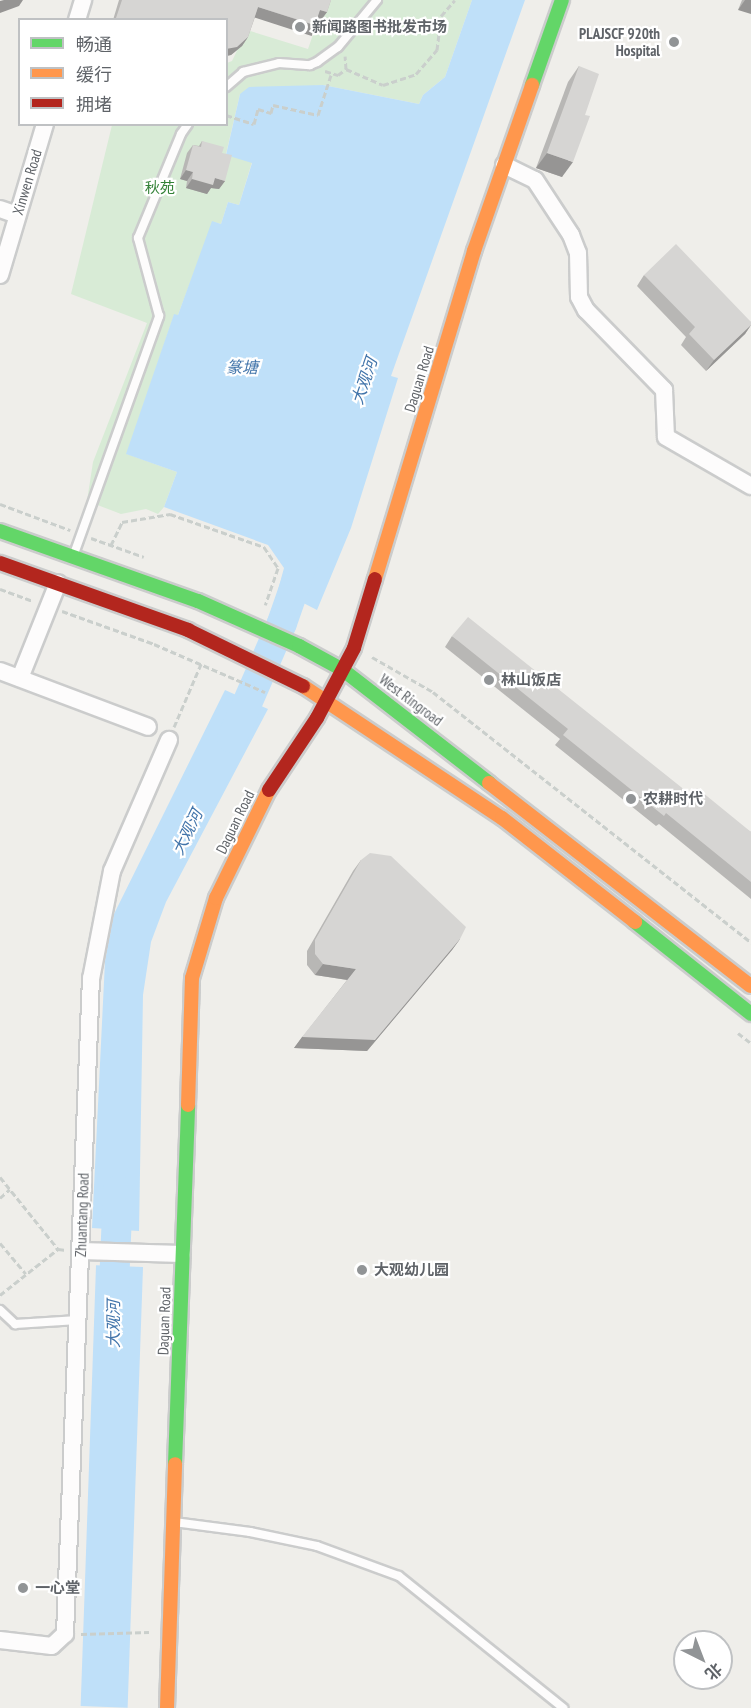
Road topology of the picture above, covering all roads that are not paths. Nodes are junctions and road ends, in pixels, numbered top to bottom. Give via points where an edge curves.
1 (83, 0) edge
2 (377, 0) edge
3 (562, 0) edge
4 (78, 18) edge
5 (228, 85) edge
6 (44, 126) edge
7 (187, 126) edge
8 (504, 165) junction
9 (0, 209) edge
10 (17, 215) junction
11 (0, 275) edge
12 (751, 486) edge
13 (0, 531) edge
14 (73, 557) junction
15 (0, 563) edge
16 (58, 583) junction
17 (343, 670) junction
18 (0, 671) edge
19 (20, 678) junction
20 (328, 699) junction
21 (148, 727) dead end
22 (169, 740) road end
23 (751, 986) edge
24 (751, 1014) edge
25 (81, 1251) junction
26 (182, 1254) junction
27 (0, 1310) edge
28 (78, 1320) junction
29 (174, 1522) junction
30 (0, 1640) edge
31 (167, 1708) edge
32 (563, 1708) edge

1 - 4 street
2 - 5 lane via 338,47 317,62 279,63 243,72
3 - 8 main road, Daguan Road
6 - 10 street, Xinwen Road
7 - 14 lane via 138,238 159,316
8 - 12 street via 535,180 571,235 578,253 579,297 586,310 664,390 666,437
8 - 17 main road, Daguan Road via 474,250 354,648
9 - 10 street
10 - 11 street, Xinwen Road
13 - 14 main road, West Ringroad
14 - 17 main road, West Ringroad via 256,626
15 - 16 main road
16 - 19 street
16 - 20 main road via 242,654
17 - 20 main road, Daguan Road
17 - 23 main road, West Ringroad
18 - 19 street
19 - 21 street
20 - 24 main road via 502,818
20 - 26 main road, Daguan Road via 266,794 226,877 192,978
22 - 25 street, Zhuantang Road via 112,871 91,979
25 - 26 street
25 - 28 street, Zhuantang Road
26 - 29 main road, Daguan Road
27 - 28 lane via 15,1324
28 - 30 street, Zhuantang Road via 65,1634 52,1646
29 - 31 main road, Daguan Road
29 - 32 lane via 317,1546 399,1576

